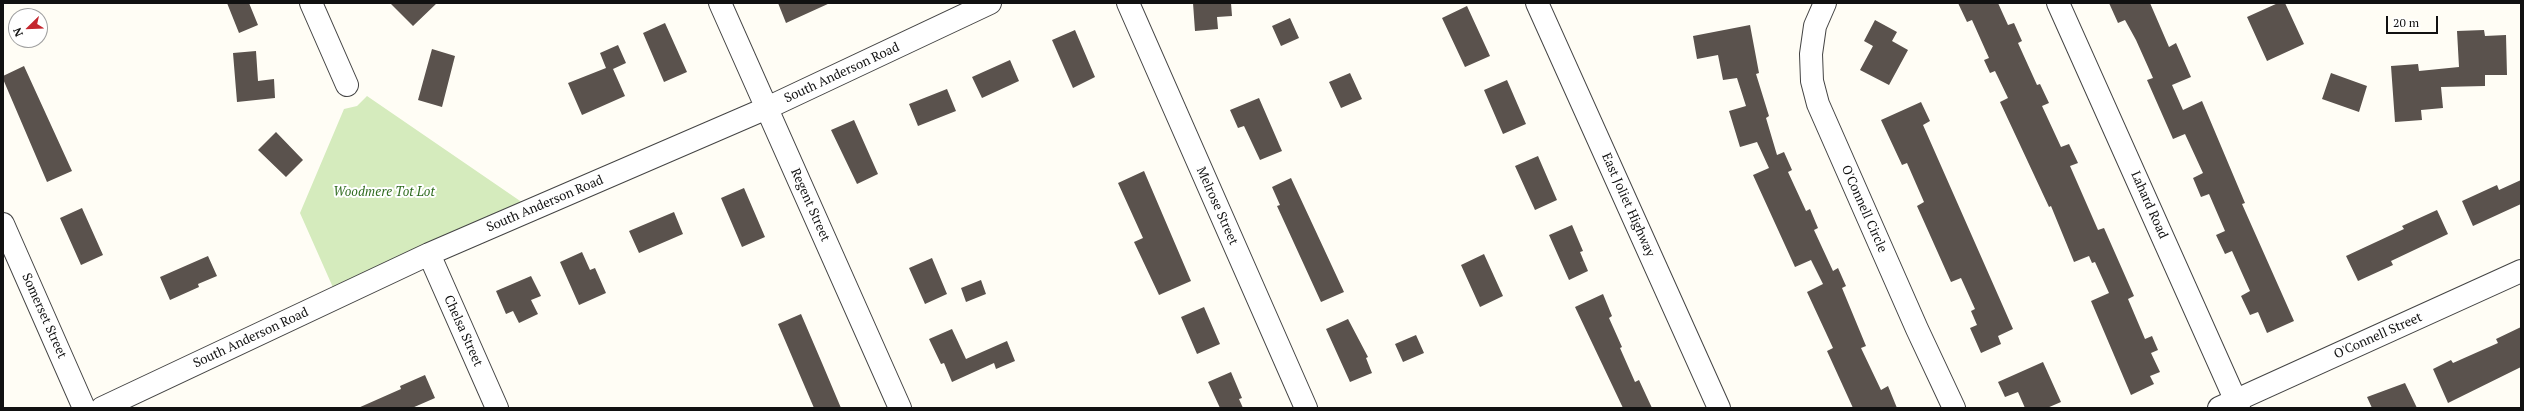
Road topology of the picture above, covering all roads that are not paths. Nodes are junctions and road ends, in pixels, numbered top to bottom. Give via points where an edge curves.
1 (311, 3) edge
2 (720, 3) edge
3 (990, 3) edge
4 (1128, 3) edge
5 (1537, 3) edge
6 (1825, 3) edge
7 (2058, 3) edge
8 (347, 85) dead end
9 (767, 108) junction
10 (3, 224) edge
11 (429, 254) junction
12 (2521, 271) edge
13 (2231, 406) edge
14 (84, 408) edge
15 (102, 408) edge
16 (497, 408) edge
17 (900, 408) edge
18 (1306, 408) edge
19 (1719, 408) edge
20 (1954, 408) edge

1 - 8 street
2 - 9 street, Regent Street
3 - 9 street, South Anderson Road
4 - 18 street, Melrose Street
5 - 19 street, East Joliet Highway
6 - 20 street, O'Connell Circle via 1815,26 1811,54 1812,81 1818,104
7 - 13 street, Lahard Road
9 - 11 street, South Anderson Road
9 - 17 street, Regent Street
10 - 14 street, Somerset Street
11 - 15 street, South Anderson Road
11 - 16 street, Chelsa Street
12 - 13 street, O'Connell Street

